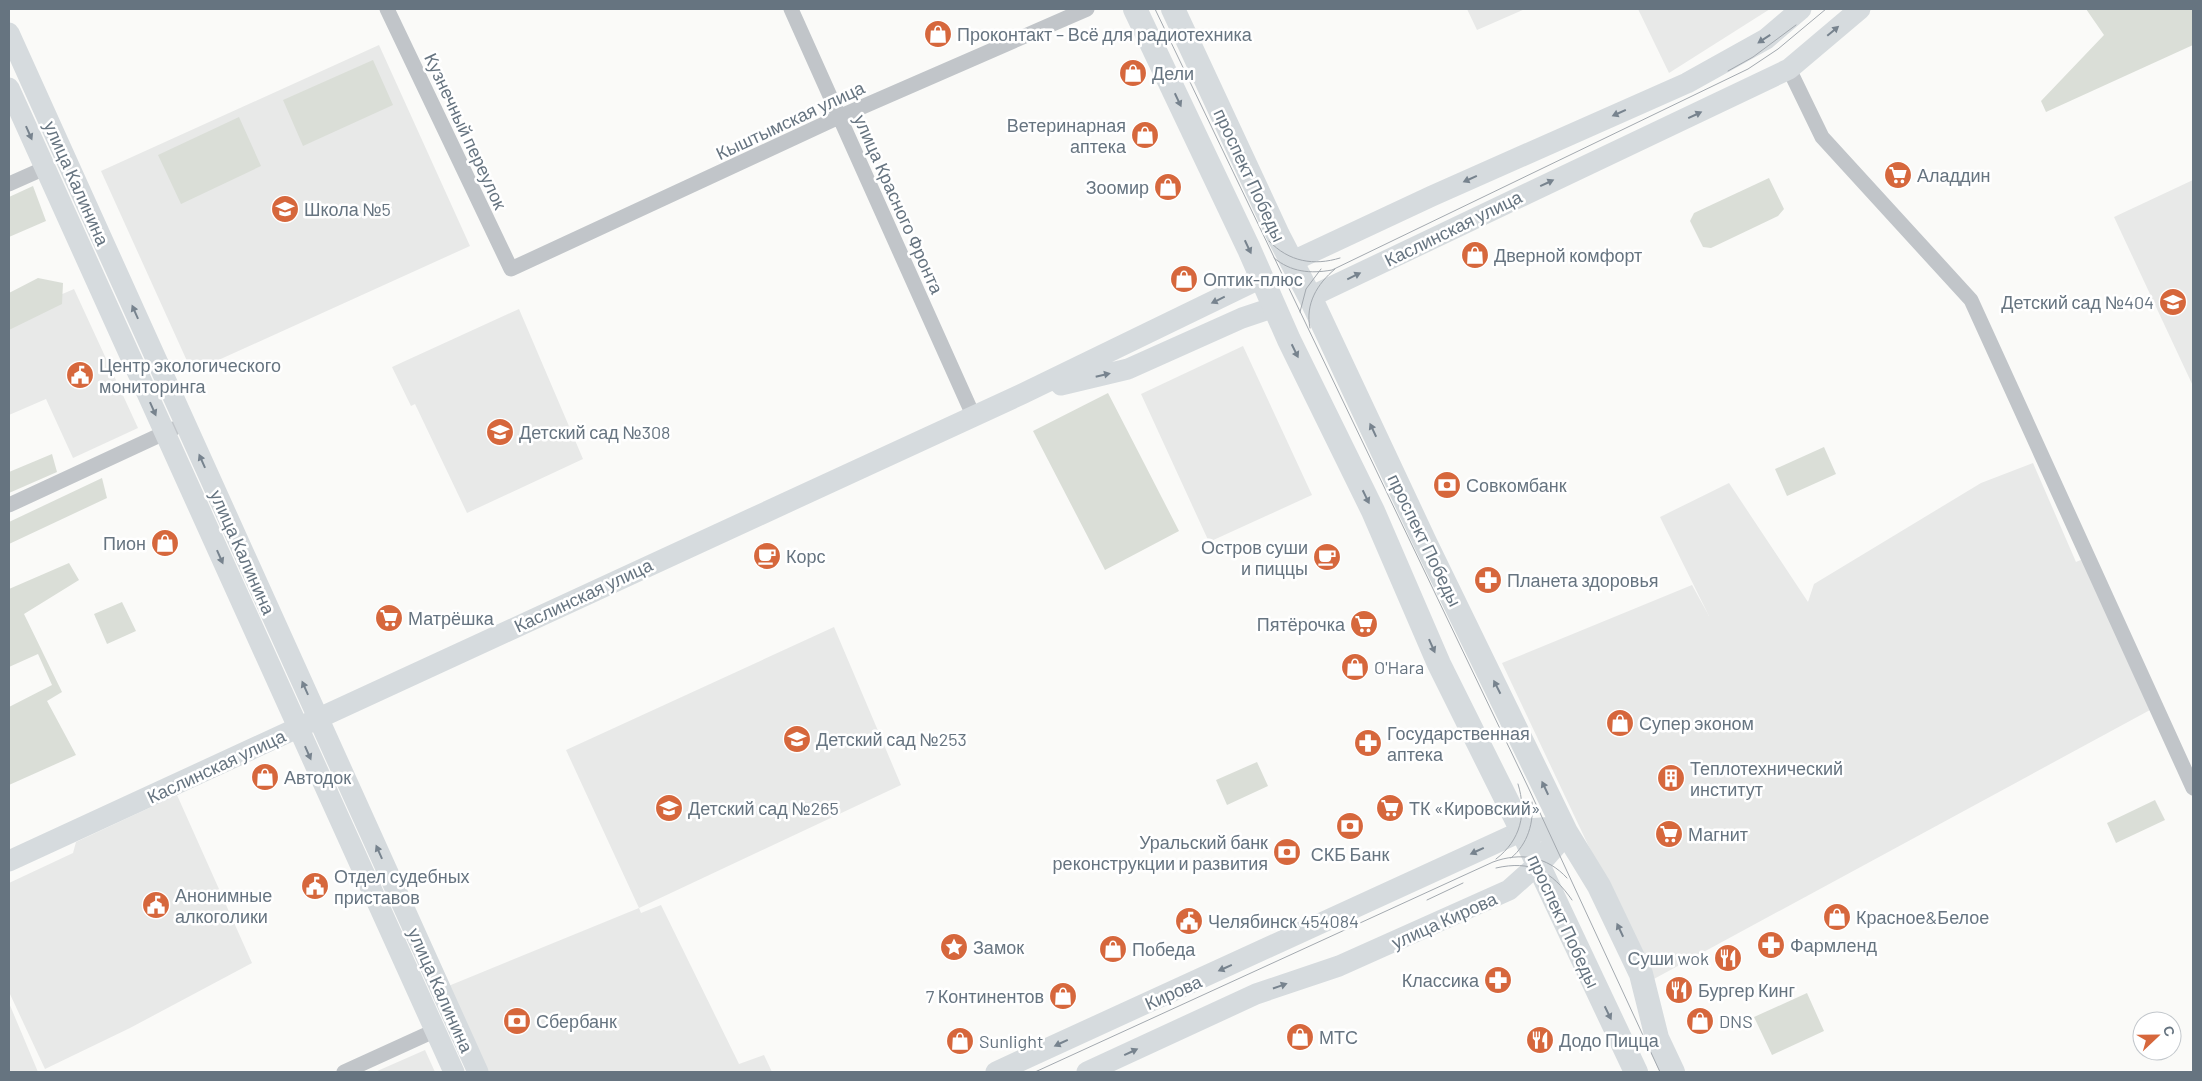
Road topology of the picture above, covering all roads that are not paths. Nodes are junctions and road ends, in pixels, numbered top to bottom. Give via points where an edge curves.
1 (387, 9) edge
2 (791, 9) edge
3 (1087, 9) edge
4 (1135, 9) edge
5 (1173, 9) edge
6 (1801, 9) edge
7 (1860, 9) edge
8 (9, 32) edge
9 (1789, 69) junction
10 (9, 88) edge
11 (839, 117) junction
12 (45, 168) junction
13 (9, 184) edge
14 (1292, 262) junction
15 (511, 269) joint
16 (1262, 278) junction
17 (1310, 297) junction
18 (1274, 307) junction
19 (1022, 394) junction
20 (973, 415) junction
21 (186, 424) junction
22 (164, 433) junction
23 (9, 505) edge
24 (318, 718) junction
25 (297, 728) junction
26 (2193, 788) edge
27 (1522, 831) junction
28 (1566, 832) junction
29 (9, 861) edge
30 (1538, 864) junction
31 (434, 1031) junction
32 (344, 1072) edge
33 (454, 1072) edge
34 (478, 1072) edge
35 (996, 1072) edge
36 (1087, 1072) edge
37 (1636, 1072) edge
38 (1673, 1072) edge

1 - 15 street, Кузнечный переулок
2 - 11 street, улица Красного Фронта
3 - 11 street, Кыштымская улица
4 -> 16 main road, проспект Победы
5 - 14 main road, проспект Победы
6 -> 14 main road, Каслинская улица via 1766,39 1686,83
9 -> 7 main road, Каслинская улица
21 -> 8 main road, улица Калинина
17 -> 9 main road, Каслинская улица
9 - 26 street via 1822,138 1971,300
10 -> 12 main road, улица Калинина
11 - 15 street, Кыштымская улица
11 - 20 street, улица Красного Фронта
12 - 13 street
12 -> 22 main road, улица Калинина
14 - 16 main road, Каслинская улица
14 - 17 main road, проспект Победы
16 - 18 main road, проспект Победы
16 -> 19 main road, Каслинская улица
17 - 18 main road, Каслинская улица
28 -> 17 main road, проспект Победы
19 -> 18 main road, Каслинская улица via 1128,369
18 -> 27 main road, проспект Победы via 1373,511 1439,664
19 - 20 main road, Каслинская улица
20 - 24 main road, Каслинская улица
21 - 22 street
24 -> 21 main road, улица Калинина
22 - 23 street
22 -> 25 main road, улица Калинина
24 - 25 main road, Каслинская улица
34 -> 24 main road, улица Калинина
25 - 29 main road, Каслинская улица
25 -> 31 main road, улица Калинина
27 - 28 main road via 1547,829
27 - 30 main road, проспект Победы
27 -> 35 main road, Кирова
28 - 30 main road, улица Кирова
38 -> 28 main road, проспект Победы via 1657,1038 1641,974 1599,886
36 -> 30 main road, улица Кирова via 1256,994 1339,966 1509,890
30 -> 37 main road, проспект Победы
31 - 32 street
31 - 33 main road, улица Калинина

